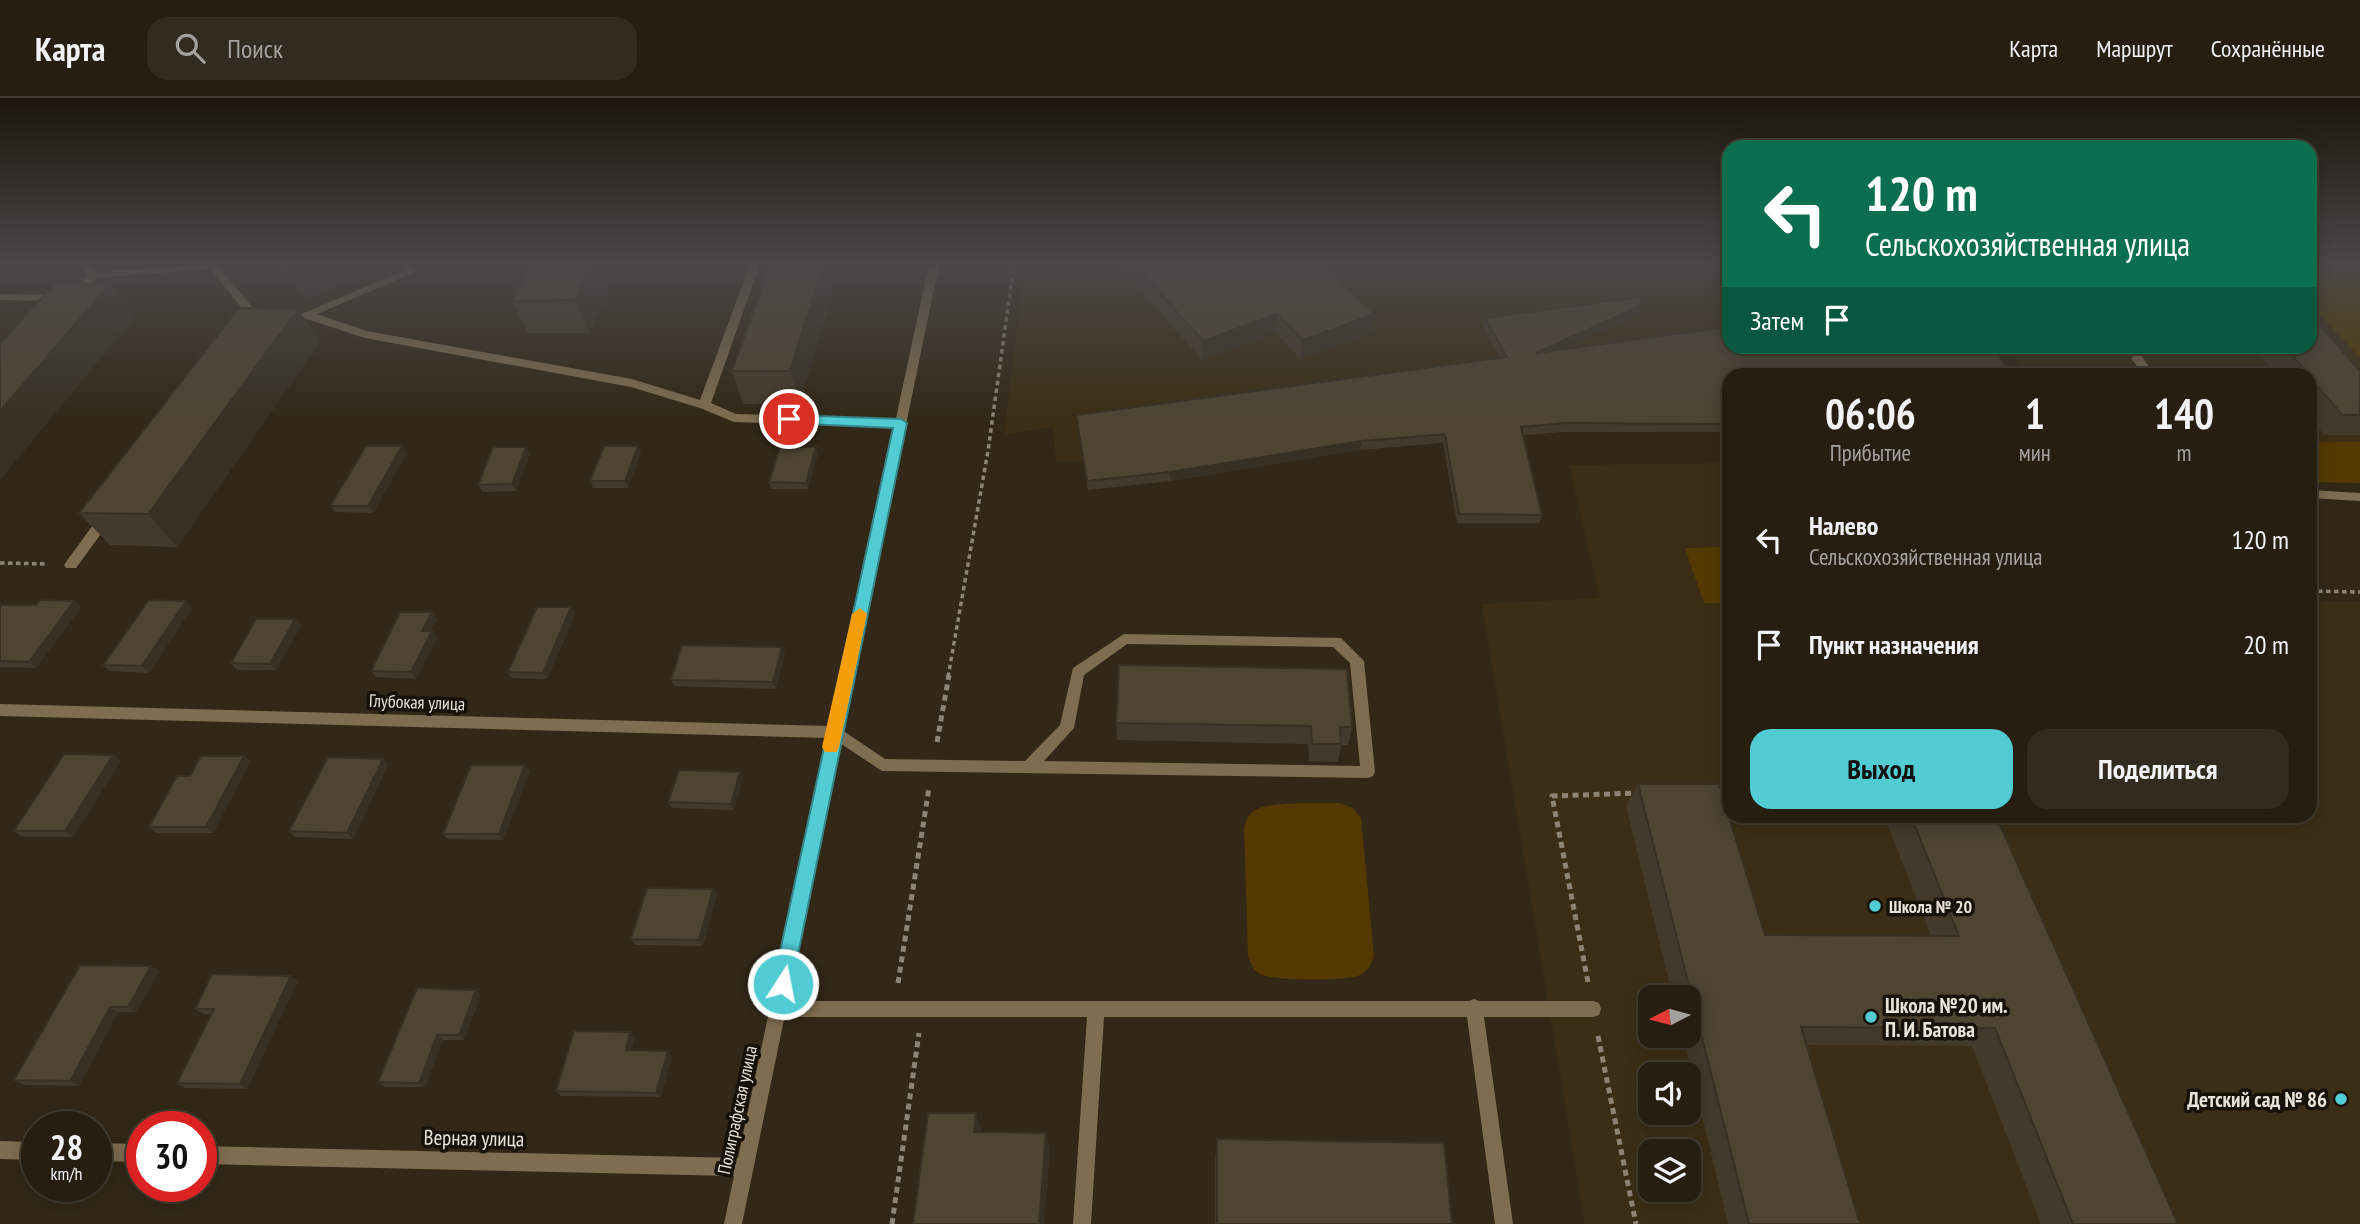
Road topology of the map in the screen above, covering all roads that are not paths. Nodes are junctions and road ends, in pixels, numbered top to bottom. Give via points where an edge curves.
1 (246, 317) edge
2 (266, 317) edge
3 (314, 317) edge
4 (736, 317) edge
5 (923, 317) edge
6 (2137, 358) dead end
7 (2144, 368) edge
8 (704, 405) junction
9 (901, 423) junction
10 (2317, 494) edge
11 (2360, 497) edge
12 (111, 510) edge
13 (71, 565) road end
14 (0, 710) edge
15 (834, 732) junction
16 (1030, 766) junction
17 (1474, 1007) junction
18 (1096, 1008) junction
19 (778, 1009) junction
20 (1593, 1009) road end
21 (0, 1150) edge
22 (21, 1151) edge
23 (217, 1154) edge
24 (746, 1167) junction
25 (733, 1224) edge
26 (1082, 1224) edge
27 (1504, 1224) edge

1 - 2 street via 250,322
3 - 8 street via 365,334 632,383
4 - 8 street
5 - 9 street, Полиграфская улица
6 - 7 street
8 - 9 street via 734,418
9 - 15 street, Полиграфская улица
10 - 11 street
12 - 13 street
14 - 15 street, Глубокая улица
15 - 16 street via 882,765
15 - 19 street, Полиграфская улица
16 - 16 street via 1368,772 1357,661 1336,642 1124,639 1078,672 1067,729
17 - 18 street
17 - 20 street
17 - 27 street
18 - 19 street
18 - 26 street
19 - 24 street, Полиграфская улица
21 - 22 street
23 - 24 street, Верная улица
24 - 25 street, Полиграфская улица

